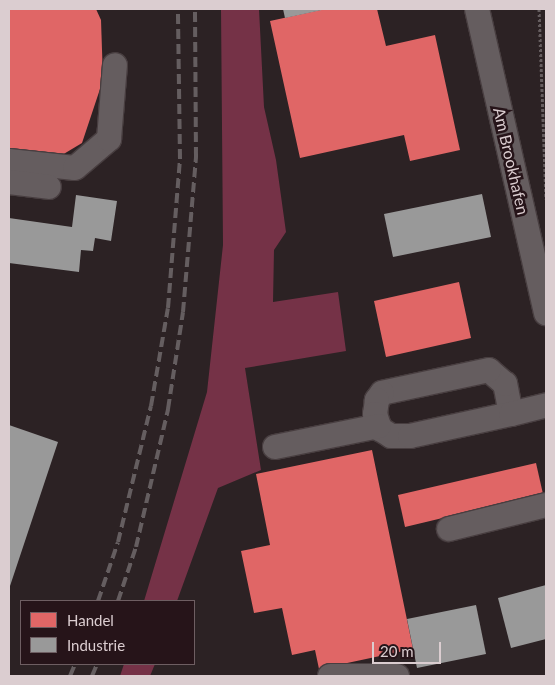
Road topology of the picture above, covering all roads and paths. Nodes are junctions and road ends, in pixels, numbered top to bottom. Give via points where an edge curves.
1 (476, 9) edge
2 (539, 9) edge
3 (115, 65) dead end
4 (9, 160) edge
5 (9, 182) edge
6 (49, 187) dead end
7 (546, 200) edge
8 (546, 313) edge
9 (546, 405) edge
10 (511, 414) junction
11 (379, 426) junction
12 (275, 447) dead end
13 (546, 505) edge
14 (449, 529) dead end
15 (330, 676) edge
16 (397, 676) edge

1 - 8 street, Am Brookhafen
2 - 7 path
3 - 4 street via 109,139 75,168
5 - 6 street
9 - 10 street
10 - 11 street via 410,436 391,436
10 - 11 street via 505,384 490,370 382,393 377,400 375,414
11 - 12 street
13 - 14 street
15 - 16 street

